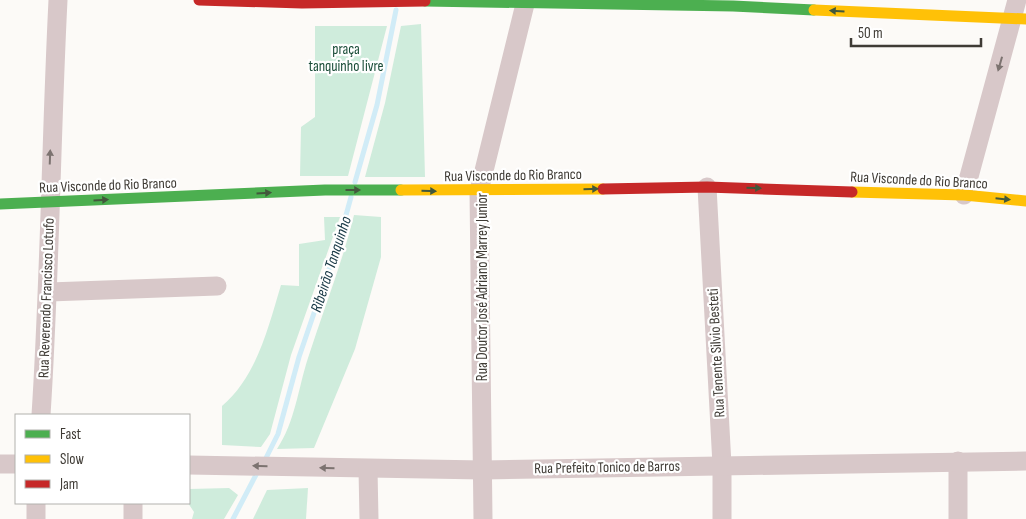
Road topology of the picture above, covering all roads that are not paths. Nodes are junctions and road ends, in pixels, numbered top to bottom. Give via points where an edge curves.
1 (58, 0) edge
2 (199, 0) edge
3 (1017, 0) edge
4 (526, 1) edge
5 (302, 2) edge
6 (733, 3) edge
7 (1019, 20) edge
8 (707, 187) junction
9 (480, 192) junction
10 (964, 195) junction
11 (1026, 201) edge
12 (49, 203) junction
13 (0, 204) edge
14 (217, 286) dead end
15 (48, 292) junction
16 (41, 414) edge
17 (958, 461) junction
18 (1026, 461) edge
19 (0, 464) edge
20 (15, 464) edge
21 (190, 465) edge
22 (722, 465) junction
23 (368, 469) junction
24 (483, 470) junction
25 (36, 504) edge
26 (133, 504) edge
27 (36, 519) edge
28 (133, 519) edge
29 (368, 519) edge
30 (483, 519) edge
31 (722, 519) edge
32 (958, 519) edge

12 -> 1 street, Rua Reverendo Francisco Lotufo
2 - 5 street
3 - 7 street
4 - 5 street
4 - 6 street
4 - 9 street, Rua Doutor José Adriano Marrey Junior
7 -> 6 street
7 -> 10 street
9 -> 8 street, Rua Visconde do Rio Branco
8 -> 10 street, Rua Visconde do Rio Branco
8 - 22 street, Rua Tenente Silvio Besteti
12 -> 9 street, Rua Visconde do Rio Branco via 326,190
9 - 24 street, Rua Doutor José Adriano Marrey Junior
10 -> 11 street, Rua Visconde do Rio Branco
12 - 13 street, Rua Visconde do Rio Branco
12 - 15 street, Rua Reverendo Francisco Lotufo
14 - 15 street
15 - 16 street, Rua Reverendo Francisco Lotufo
17 - 18 street, Rua Prefeito Tonico de Barros
17 - 22 street, Rua Prefeito Tonico de Barros
17 - 32 street
19 - 20 street
23 -> 21 street, Rua Prefeito Tonico de Barros
22 - 24 street, Rua Prefeito Tonico de Barros
22 - 31 street, Rua Tenente Silvio Besteti
23 - 24 street, Rua Prefeito Tonico de Barros
23 - 29 street
24 - 30 street, Rua Doutor José Adriano Marrey Junior
25 - 27 street
26 - 28 street

